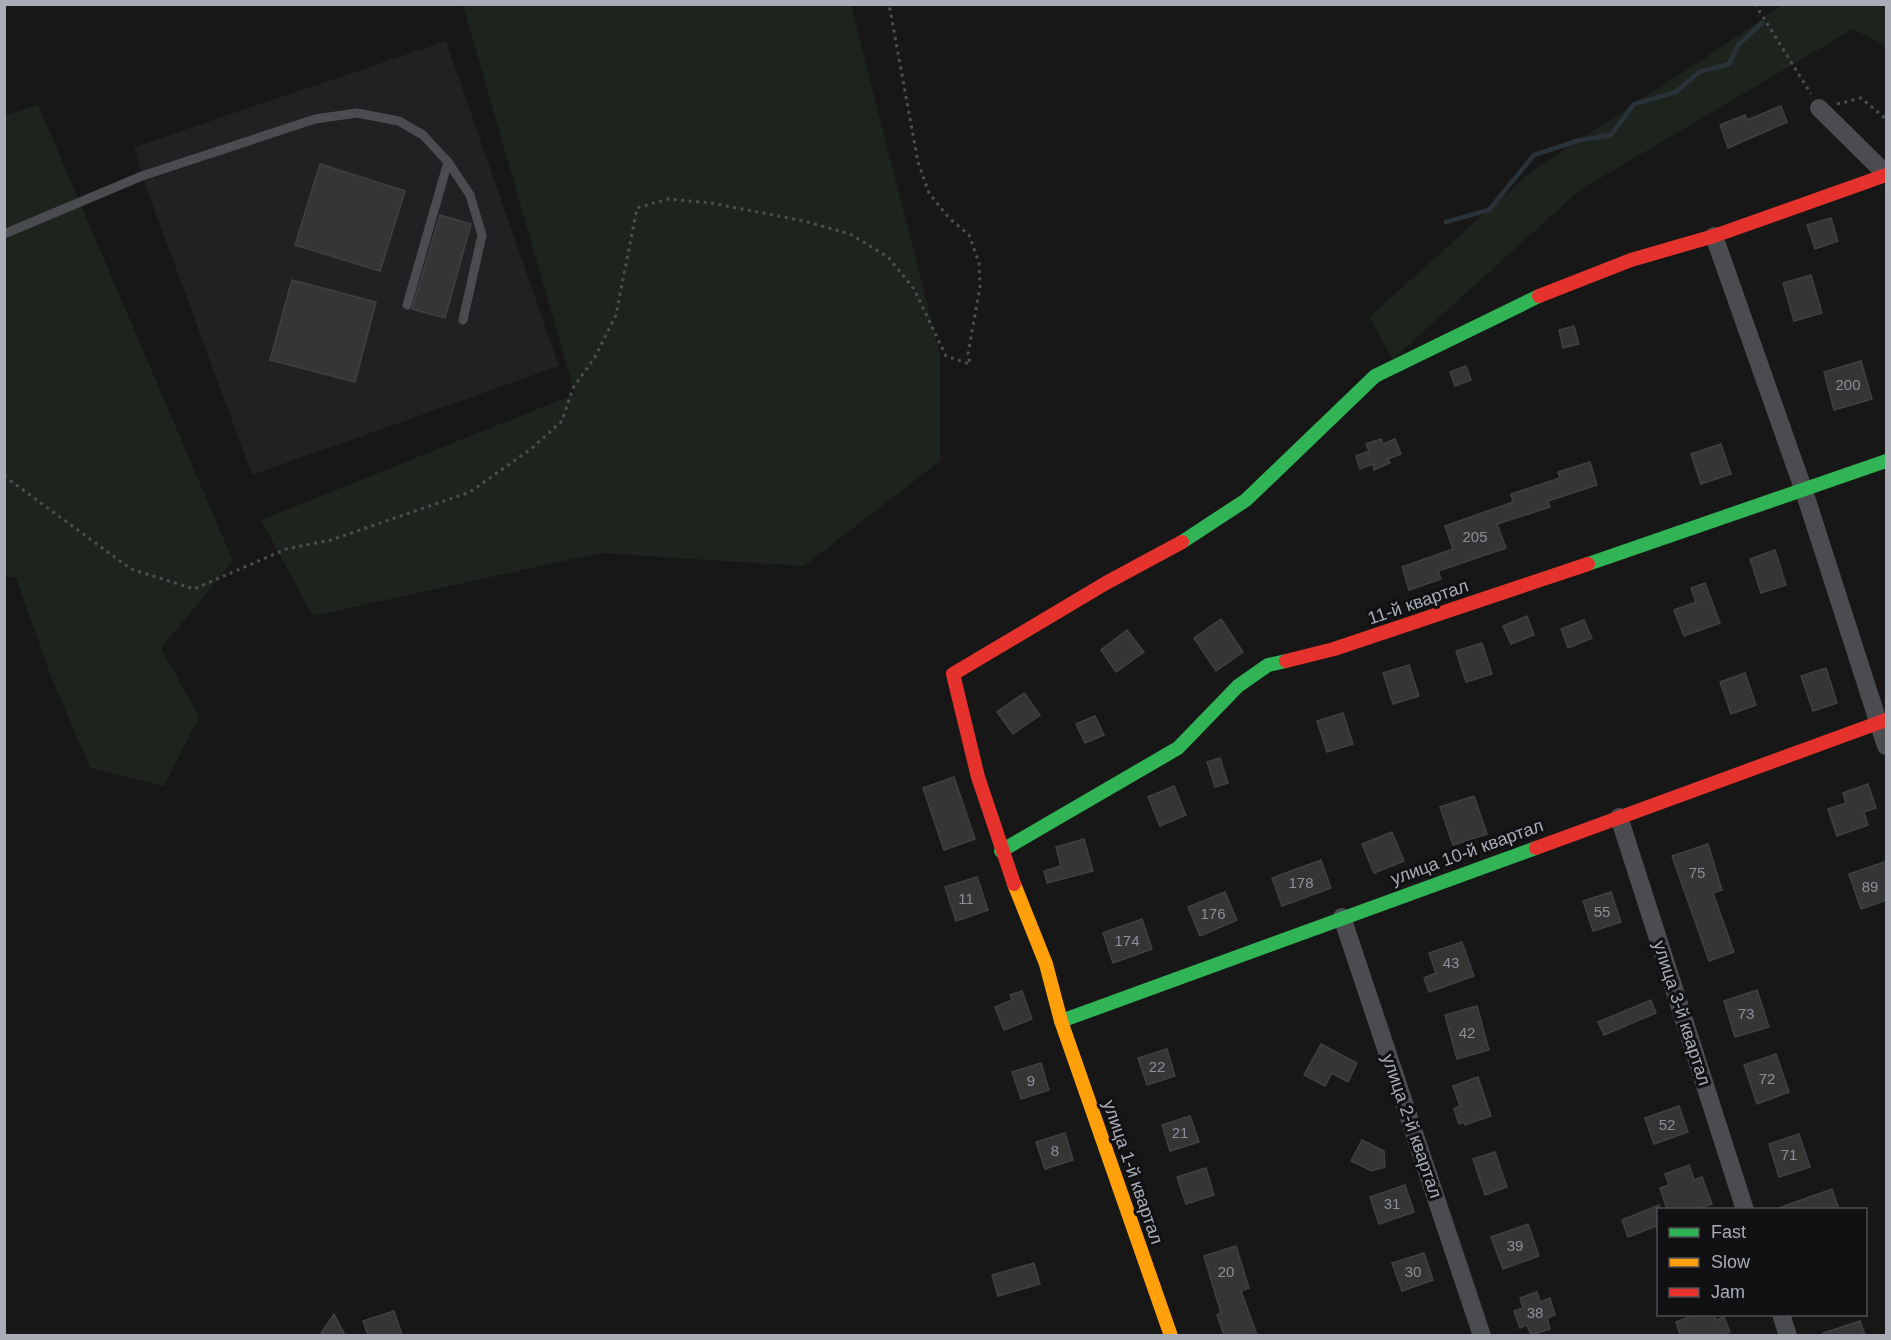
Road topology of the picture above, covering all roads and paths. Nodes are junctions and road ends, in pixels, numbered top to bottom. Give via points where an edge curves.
1 (889, 4) edge
2 (1755, 4) edge
3 (1820, 108) junction
4 (1887, 119) edge
5 (448, 162) junction
6 (1887, 175) edge
7 (4, 234) edge
8 (1714, 236) junction
9 (407, 305) dead end
10 (463, 320) dead end
11 (1887, 460) edge
12 (4, 476) edge
13 (1804, 491) junction
14 (1883, 721) edge
15 (1887, 746) edge
16 (1619, 817) junction
17 (1001, 851) junction
18 (1342, 917) junction
19 (1061, 1021) junction
20 (1745, 1208) edge
21 (1782, 1316) edge
22 (1171, 1335) edge
23 (1482, 1335) edge
24 (1788, 1335) edge

1 - 12 path via 918,162 929,193 969,235 979,263 980,287 968,354 970,364 946,356 914,289 888,257 850,234 711,203 668,199 637,208 616,315 595,357 573,388 562,421 531,449 470,492 331,540 286,549 194,589 131,569
2 - 3 path
3 - 4 path via 1861,98
3 - 6 street
5 - 7 lane via 423,135 399,121 357,113 315,119 142,176
5 - 9 lane
5 - 10 lane via 470,195 482,235
6 - 8 street
8 - 13 street
8 - 17 street, улица 1-й квартал via 1631,260 1535,297 1375,376 1246,501 1186,540 1046,617 953,674
11 - 13 street, 11-й квартал
13 - 14 street
13 - 17 street, 11-й квартал via 1334,649 1268,665 1238,686 1178,748
14 - 15 street
14 - 16 street, улица 10-й квартал
16 - 18 street, улица 10-й квартал
16 - 20 street, улица 3-й квартал
17 - 19 street, улица 1-й квартал via 1046,964
18 - 19 street, улица 10-й квартал
18 - 23 street, улица 2-й квартал
19 - 22 street, улица 1-й квартал
21 - 24 street

